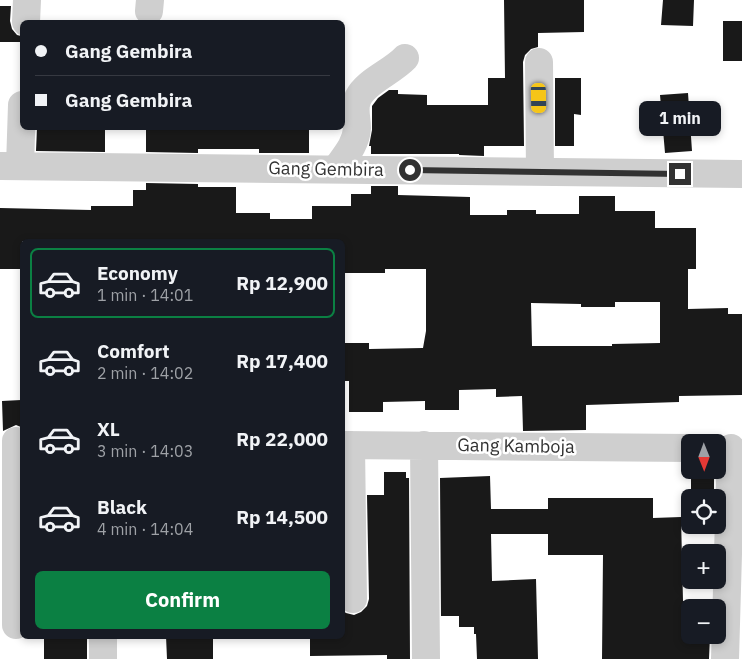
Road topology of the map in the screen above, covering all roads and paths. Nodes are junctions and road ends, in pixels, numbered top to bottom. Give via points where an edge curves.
1 (27, 0) edge
2 (26, 20) edge
3 (405, 58) dead end
4 (539, 62) dead end
5 (20, 115) edge
6 (10, 166) edge
7 (336, 169) junction
8 (540, 172) junction
9 (741, 178) edge
10 (13, 441) edge
11 (424, 445) junction
12 (347, 446) edge
13 (681, 448) edge
14 (730, 448) edge
15 (353, 599) dead end
16 (16, 625) dead end
17 (103, 639) edge
18 (103, 659) edge
19 (426, 659) edge
20 (725, 659) edge

1 - 2 street
3 - 7 street via 358,97 357,128 352,148
4 - 8 street
5 - 6 street
6 - 7 street, Gang Gembira
7 - 8 street, Gang Gembira
8 - 9 street, Gang Gembira
10 - 16 street
11 - 12 street, Gang Kamboja
11 - 13 street, Gang Kamboja
11 - 19 street
12 - 15 street
14 - 20 street
17 - 18 street

